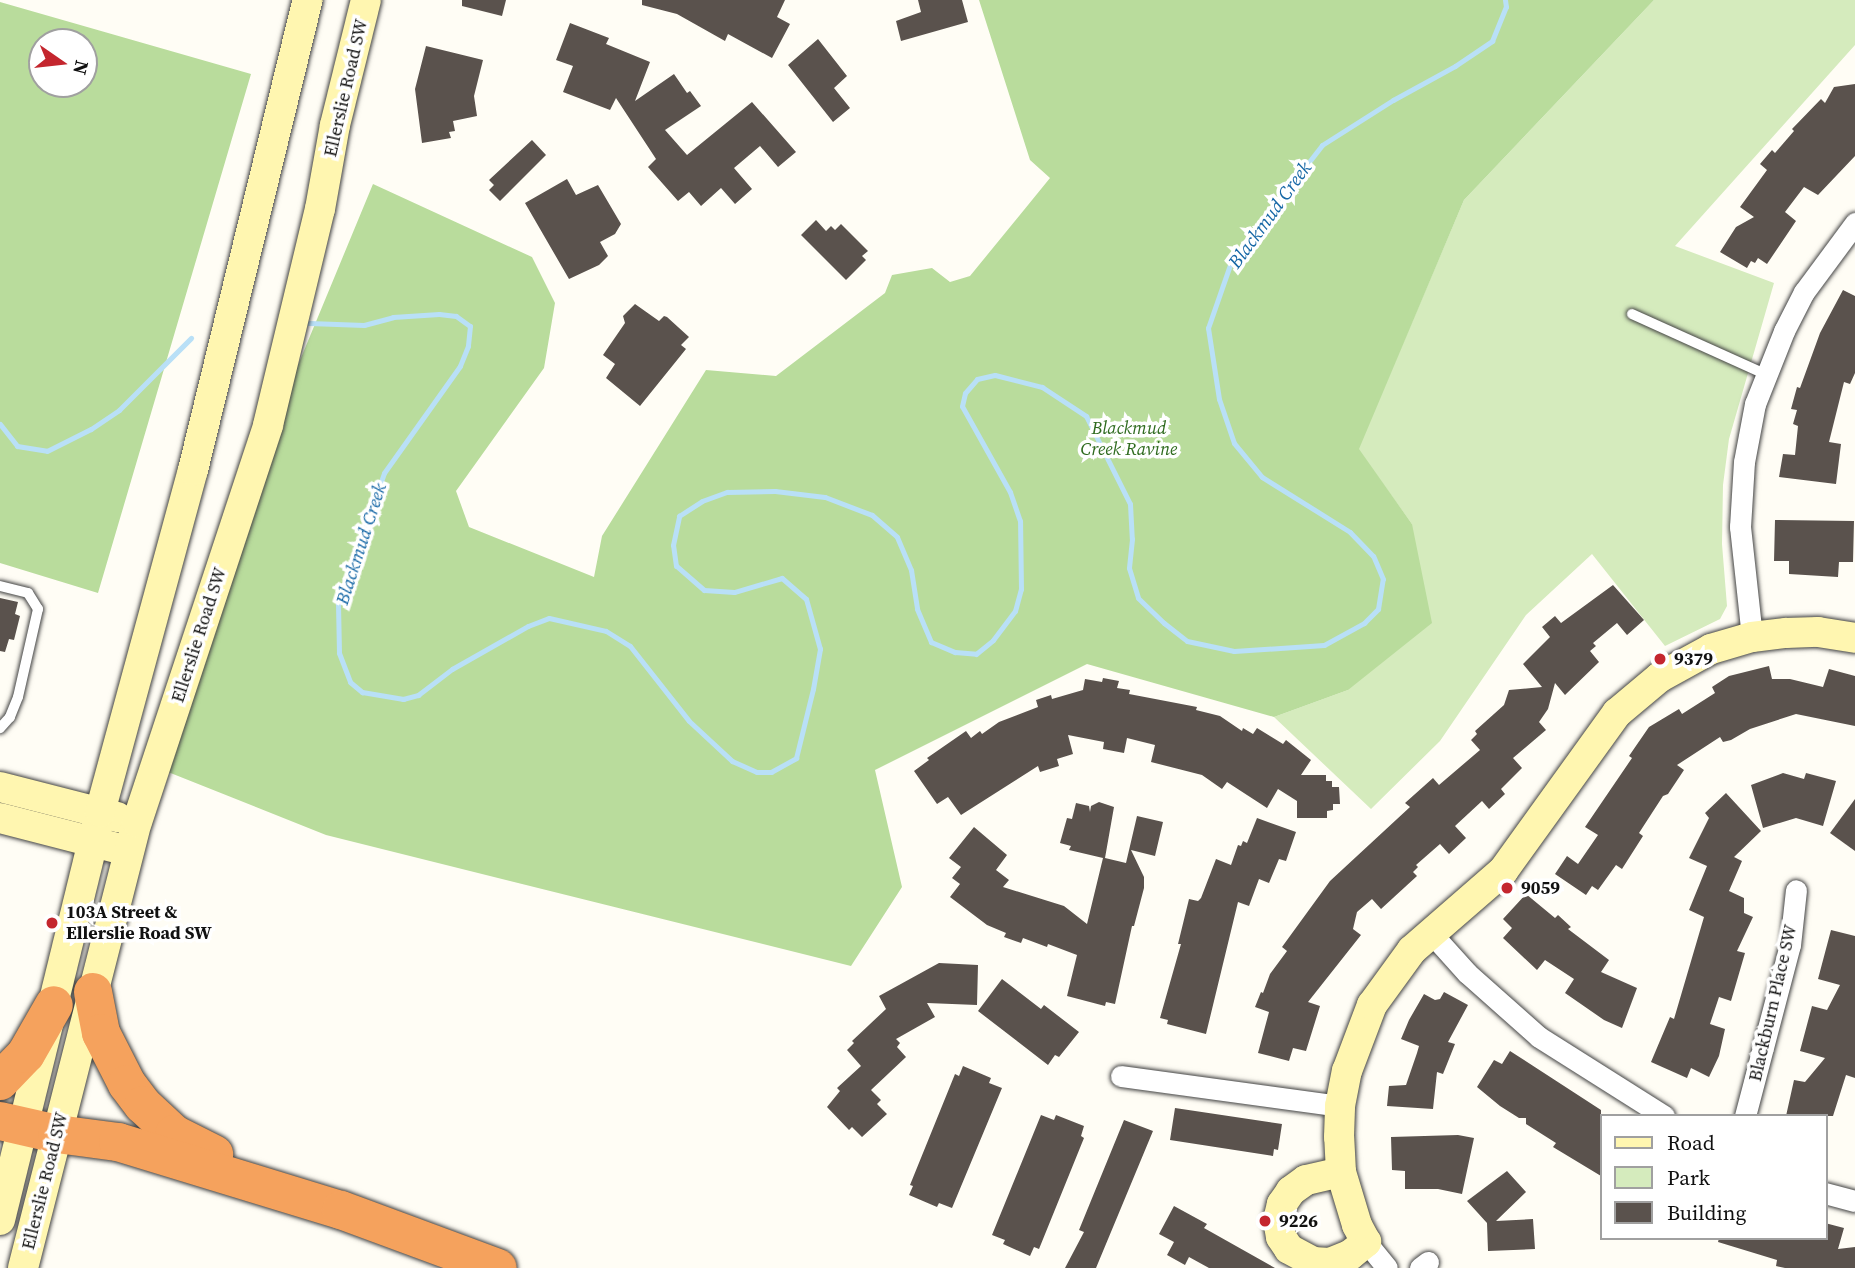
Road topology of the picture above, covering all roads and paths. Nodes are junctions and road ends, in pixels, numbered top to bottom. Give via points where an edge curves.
1 (308, 0) edge
2 (344, 0) edge
3 (366, 0) edge
4 (335, 125) junction
5 (1855, 223) edge
6 (1632, 314) dead end
7 (1765, 374) junction
8 (0, 586) edge
9 (1752, 637) junction
10 (1855, 638) edge
11 (0, 728) edge
12 (116, 752) junction
13 (0, 787) edge
14 (43, 798) junction
15 (100, 812) junction
16 (0, 818) edge
17 (137, 822) junction
18 (93, 841) junction
19 (130, 852) junction
20 (1796, 890) dead end
21 (1431, 933) junction
22 (93, 992) junction
23 (54, 1005) junction
24 (1121, 1076) dead end
25 (0, 1081) edge
26 (1340, 1106) junction
27 (1661, 1114) edge
28 (1746, 1114) edge
29 (27, 1127) edge
30 (1341, 1172) junction
31 (1827, 1194) edge
32 (1855, 1201) edge
33 (341, 1210) junction
34 (0, 1220) edge
35 (1366, 1242) junction
36 (23, 1268) edge
37 (498, 1268) edge
38 (1387, 1268) edge

1 - 12 main road, Ellerslie Road SW via 193,470
2 - 4 main road
3 - 4 main road, Ellerslie Road SW
4 - 17 main road, Ellerslie Road SW via 320,209 268,425
5 - 7 street via 1804,292
6 - 7 lane
7 - 9 street via 1748,435 1741,497 1743,580
8 - 11 lane via 28,593 38,609 18,697
9 - 10 main road via 1818,632
9 - 21 main road via 1698,654 1638,694 1597,738 1503,871
12 - 14 main road via 91,784 74,793
12 - 15 main road, Ellerslie Road SW
13 - 14 main road
14 - 15 main road
15 - 17 main road
15 - 18 main road, Ellerslie Road SW
16 - 18 main road
17 - 19 main road, Ellerslie Road SW
18 - 19 main road
18 - 23 main road, Ellerslie Road SW
19 - 22 main road, Ellerslie Road SW
20 - 28 street, Blackburn Place SW via 1790,945
21 - 26 main road via 1372,1004 1353,1050
21 - 27 street via 1467,973 1539,1037
22 - 29 main road, Ellerslie Road SW
22 - 33 highway via 101,1033 127,1084 158,1121 186,1140
23 - 25 highway via 26,1054
23 - 29 main road, Ellerslie Road SW
24 - 26 street
26 - 30 main road
29 - 33 highway via 118,1142
29 - 34 main road, Ellerslie Road SW
29 - 36 main road, Ellerslie Road SW via 46,1182
30 - 35 main road
30 - 35 main road via 1306,1180 1291,1191 1280,1212 1281,1237 1289,1249 1313,1262 1330,1263
31 - 32 street
33 - 37 highway
35 - 38 street

